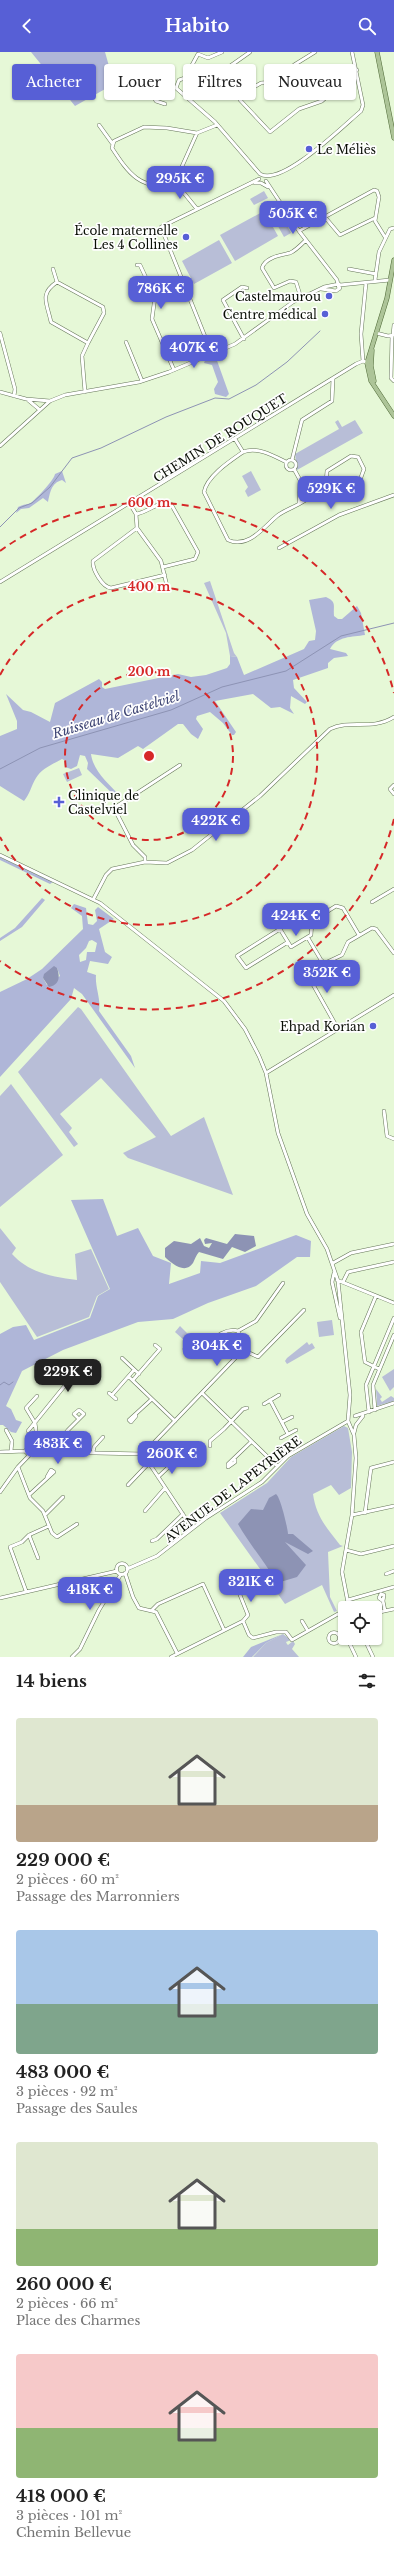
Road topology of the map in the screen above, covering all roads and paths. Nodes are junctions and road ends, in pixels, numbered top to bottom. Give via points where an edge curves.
1 (222, 52) edge
2 (250, 52) edge
3 (315, 52) edge
4 (352, 52) edge
5 (377, 52) edge
6 (193, 64) edge
7 (233, 64) edge
8 (357, 70) junction
9 (183, 79) edge
10 (176, 88) joint
11 (155, 100) edge
12 (165, 104) dead end
13 (217, 125) junction
14 (99, 126) dead end
15 (197, 133) junction
16 (394, 138) edge
17 (112, 143) junction
18 (255, 169) junction
19 (275, 174) junction
20 (264, 176) junction
21 (260, 181) junction
22 (266, 181) junction
23 (175, 182) junction
24 (269, 188) junction
25 (195, 210) junction
26 (324, 216) junction
27 (375, 218) junction
28 (394, 228) edge
29 (299, 231) junction
30 (385, 237) junction
31 (306, 240) junction
32 (394, 260) edge
33 (137, 265) dead end
34 (53, 269) dead end
35 (349, 269) dead end
36 (376, 274) junction
37 (334, 277) junction
38 (375, 280) junction
39 (57, 282) junction
40 (391, 282) edge
41 (366, 283) junction
42 (334, 284) junction
43 (361, 284) junction
44 (339, 286) junction
45 (247, 288) dead end
46 (319, 290) junction
47 (334, 290) junction
48 (301, 298) junction
49 (365, 299) junction
50 (394, 325) edge
51 (0, 333) edge
52 (376, 333) junction
53 (393, 335) edge
54 (244, 339) junction
55 (126, 342) dead end
56 (88, 343) junction
57 (212, 354) junction
58 (366, 360) junction
59 (174, 370) junction
60 (333, 378) junction
61 (142, 381) junction
62 (394, 381) edge
63 (0, 392) edge
64 (85, 392) junction
65 (14, 396) junction
66 (26, 399) junction
67 (39, 400) junction
68 (50, 401) junction
69 (36, 406) junction
70 (40, 410) junction
71 (394, 416) edge
72 (236, 439) junction
73 (0, 446) edge
74 (243, 452) junction
75 (292, 460) junction
76 (286, 462) junction
77 (294, 469) junction
78 (325, 494) junction
79 (394, 495) edge
80 (130, 504) junction
81 (299, 504) junction
82 (136, 514) junction
83 (137, 528) junction
84 (279, 548) dead end
85 (163, 567) junction
86 (165, 575) junction
87 (0, 582) edge
88 (167, 586) dead end
89 (394, 717) edge
90 (180, 765) dead end
91 (394, 786) edge
92 (394, 794) edge
93 (0, 855) edge
94 (145, 862) junction
95 (394, 889) edge
96 (94, 898) junction
97 (372, 902) dead end
98 (359, 935) junction
99 (308, 938) junction
100 (288, 942) junction
101 (394, 953) edge
102 (302, 965) dead end
103 (394, 995) edge
104 (338, 1029) junction
105 (266, 1073) junction
106 (384, 1111) dead end
107 (394, 1139) edge
108 (394, 1244) edge
109 (394, 1262) edge
110 (333, 1264) junction
111 (336, 1282) junction
112 (343, 1282) junction
113 (283, 1283) dead end
114 (376, 1296) junction
115 (394, 1303) edge
116 (304, 1310) dead end
117 (394, 1318) edge
118 (238, 1332) junction
119 (394, 1334) edge
120 (155, 1345) dead end
121 (209, 1346) dead end
122 (243, 1350) junction
123 (122, 1358) dead end
124 (373, 1367) junction
125 (379, 1369) junction
126 (134, 1370) junction
127 (139, 1374) junction
128 (129, 1377) junction
129 (132, 1380) junction
130 (68, 1382) dead end
131 (202, 1394) junction
132 (279, 1395) dead end
133 (38, 1396) dead end
134 (116, 1399) dead end
135 (152, 1399) junction
136 (270, 1400) junction
137 (394, 1403) edge
138 (264, 1404) dead end
139 (247, 1408) dead end
140 (351, 1409) junction
141 (375, 1410) junction
142 (368, 1412) junction
143 (364, 1415) junction
144 (136, 1416) dead end
145 (355, 1416) junction
146 (292, 1417) dead end
147 (79, 1419) dead end
148 (175, 1421) junction
149 (349, 1421) junction
150 (231, 1422) junction
151 (282, 1422) junction
152 (35, 1423) junction
153 (357, 1423) junction
154 (6, 1430) dead end
155 (296, 1430) dead end
156 (28, 1431) dead end
157 (288, 1434) junction
158 (354, 1435) junction
159 (103, 1437) dead end
160 (37, 1438) junction
161 (281, 1438) dead end
162 (252, 1442) junction
163 (40, 1444) junction
164 (210, 1446) dead end
165 (11, 1451) junction
166 (25, 1451) junction
167 (0, 1452) edge
168 (51, 1452) junction
169 (93, 1452) junction
170 (143, 1454) junction
171 (29, 1455) junction
172 (235, 1458) dead end
173 (175, 1461) dead end
174 (394, 1462) edge
175 (149, 1463) junction
176 (277, 1466) junction
177 (18, 1467) junction
178 (47, 1477) dead end
179 (158, 1477) junction
180 (128, 1485) dead end
181 (165, 1488) junction
182 (0, 1492) edge
183 (29, 1495) junction
184 (63, 1498) dead end
185 (394, 1506) edge
186 (144, 1511) dead end
187 (365, 1513) junction
188 (183, 1514) junction
189 (45, 1515) junction
190 (352, 1515) junction
191 (77, 1524) dead end
192 (50, 1526) junction
193 (192, 1528) junction
194 (29, 1535) junction
195 (152, 1540) dead end
196 (394, 1546) edge
197 (346, 1550) junction
198 (38, 1558) dead end
199 (127, 1569) junction
200 (117, 1571) junction
201 (394, 1571) edge
202 (125, 1573) junction
203 (121, 1574) junction
204 (386, 1574) dead end
205 (235, 1576) dead end
206 (394, 1587) edge
207 (26, 1591) junction
208 (0, 1598) edge
209 (348, 1600) joint
210 (383, 1601) dead end
211 (394, 1609) edge
212 (152, 1610) junction
213 (385, 1611) junction
214 (382, 1612) edge
215 (338, 1614) edge
216 (243, 1621) junction
217 (302, 1621) dead end
218 (224, 1630) junction
219 (308, 1631) junction
220 (350, 1645) edge
221 (367, 1645) edge
222 (177, 1653) junction
223 (72, 1657) edge
224 (170, 1657) edge
225 (356, 1657) edge
226 (373, 1657) edge

1 - 6 street via 208,58 198,54
2 - 7 street
3 - 8 street via 273,82 261,83 242,94 240,100 270,132 299,109 322,101
4 - 8 street
5 - 16 main road
8 - 19 street via 363,105 361,111 306,158
9 - 10 street via 179,80
10 - 13 street
11 - 12 street
13 - 15 street
13 - 18 street
14 - 17 street
15 - 17 street via 144,127
15 - 23 street
17 - 23 street via 112,148 123,166 134,177 150,183
18 - 20 street
18 - 21 street
19 - 20 street
19 - 22 street
20 - 21 street
20 - 22 street
21 - 22 street
21 - 24 street
21 - 25 street
22 - 24 street
23 - 25 street
24 - 29 street
25 - 57 street via 160,227
26 - 27 street via 340,235
26 - 27 street via 374,190 379,197
26 - 29 street
27 - 30 street
28 - 30 street via 390,229
29 - 31 street
30 - 36 street via 379,252
31 - 37 street
31 - 48 street via 292,252 284,253 267,262 262,268 274,288 290,281 296,282
32 - 40 main road
33 - 59 street via 140,265 155,296 152,319
34 - 39 street
35 - 36 street
36 - 38 street
37 - 42 street
37 - 44 street
38 - 40 street
38 - 41 street
39 - 56 street via 47,289 45,294 51,322
39 - 56 street via 103,307 104,313
40 - 52 main road
41 - 43 street
41 - 49 street
42 - 44 street
42 - 46 street
42 - 47 street
43 - 44 street
43 - 49 street
44 - 47 street
45 - 54 street via 242,287 223,300
46 - 47 street
46 - 48 street
48 - 54 street via 260,325
49 - 58 street via 360,339
50 - 53 street
51 - 65 street
52 - 53 street
52 - 58 main road
53 - 62 street via 391,378
54 - 57 street
55 - 61 street
56 - 64 street via 82,356
57 - 59 street
58 - 60 street, CHEMIN DE ROUQUET
58 - 71 main road via 371,381
59 - 61 street
60 - 72 street, CHEMIN DE ROUQUET
60 - 75 street via 332,401 302,420
61 - 64 street
63 - 65 street
64 - 68 street
65 - 66 street
66 - 67 street
66 - 69 street
67 - 68 street
67 - 69 street
68 - 70 street
69 - 70 street
70 - 73 street
72 - 74 street
72 - 80 street, CHEMIN DE ROUQUET
74 - 76 street via 249,450 272,454
74 - 81 street via 227,463 204,492 228,540 242,542 265,530 280,514
75 - 76 street
75 - 77 street via 296,464
76 - 77 street via 288,469
77 - 81 street via 300,480
78 - 78 street via 335,495 360,480 364,469 358,457 351,456 327,470
78 - 81 street via 316,494
79 - 84 street via 339,515
80 - 82 street
80 - 87 street, CHEMIN DE ROUQUET
82 - 83 street
82 - 85 street via 146,513 163,503 171,504 198,552 195,559
83 - 85 street
83 - 86 street via 93,560 102,583 111,588
85 - 86 street
86 - 88 street
89 - 94 street via 377,725 339,726 330,729 260,796 192,850 167,863
90 - 94 street via 114,808 133,845 145,856
91 - 92 street via 390,789
93 - 96 street
94 - 96 street via 109,872
95 - 97 street
96 - 105 street via 224,1001 248,1034
98 - 99 street via 348,942 342,955 328,963 321,960
98 - 99 street via 343,908 336,906 314,918 311,923 312,932
98 - 101 street via 372,928 376,929
99 - 100 street via 291,948
100 - 100 street via 280,929 237,956 246,968
102 - 104 street
103 - 104 street
104 - 105 street
105 - 110 street via 280,1139 307,1214
106 - 107 street via 387,1136
108 - 110 street via 351,1253
109 - 112 street via 348,1272
110 - 111 street
111 - 112 street
111 - 140 street
112 - 114 street
113 - 118 street via 256,1321
114 - 115 street
114 - 124 street via 360,1334 364,1360
116 - 122 street via 258,1357
117 - 124 street
118 - 121 street via 233,1330 223,1333
118 - 122 street
119 - 125 street
120 - 127 street via 160,1349
122 - 131 street
123 - 126 street
124 - 125 street
124 - 142 street via 366,1385
125 - 141 street via 373,1385
126 - 127 street
126 - 128 street
127 - 129 street
128 - 129 street
128 - 134 street via 111,1394
129 - 135 street
130 - 152 street
131 - 148 street
131 - 150 street
132 - 136 street
133 - 152 street via 26,1408
135 - 144 street
135 - 148 street
136 - 138 street
136 - 151 street
137 - 141 street
139 - 150 street
140 - 145 street
140 - 149 street
141 - 142 street
142 - 143 street
143 - 145 street, AVENUE DE LAPEYRIÈRE
143 - 153 street
145 - 149 street, AVENUE DE LAPEYRIÈRE
145 - 153 street
146 - 151 street
147 - 168 street
148 - 170 street
149 - 153 street
149 - 158 street
149 - 176 street, AVENUE DE LAPEYRIÈRE via 288,1456
150 - 162 street
150 - 164 street via 210,1440
151 - 157 street
152 - 156 street
152 - 160 street
153 - 158 street
154 - 165 street via 12,1441
155 - 157 street
157 - 161 street
158 - 190 street via 356,1458
159 - 169 street
160 - 163 street
160 - 166 street
162 - 172 street
162 - 176 street
163 - 168 street
163 - 171 street
165 - 166 street
165 - 167 street
166 - 171 street
168 - 169 street
169 - 170 street
170 - 175 street
171 - 177 street
173 - 179 street
174 - 187 street via 371,1468
175 - 179 street
175 - 180 street
176 - 193 street, AVENUE DE LAPEYRIÈRE via 262,1482
177 - 182 street
177 - 183 street
178 - 183 street
179 - 181 street
181 - 186 street
181 - 188 street
183 - 189 street
184 - 189 street
185 - 187 street
187 - 190 street
188 - 193 street
188 - 195 street via 157,1539
189 - 192 street
190 - 197 street
191 - 192 street via 57,1537
192 - 194 street
193 - 199 street, AVENUE DE LAPEYRIÈRE via 157,1556
194 - 198 street
194 - 207 street via 22,1542 10,1547
196 - 197 street via 361,1554
197 - 209 street via 342,1577
199 - 200 street via 121,1564
199 - 202 street
200 - 203 street
200 - 207 street
201 - 204 street
202 - 203 street
202 - 212 street via 139,1608 144,1611
203 - 223 street via 80,1648
205 - 216 street via 248,1615
206 - 209 street
207 - 208 street
210 - 213 street
211 - 213 street
212 - 218 street via 158,1604 203,1584
212 - 222 street via 156,1612
213 - 214 street
215 - 219 street
216 - 218 street
216 - 219 street via 253,1638 286,1632 292,1640
217 - 219 street
218 - 222 street
220 - 225 street
221 - 226 street
222 - 224 street

